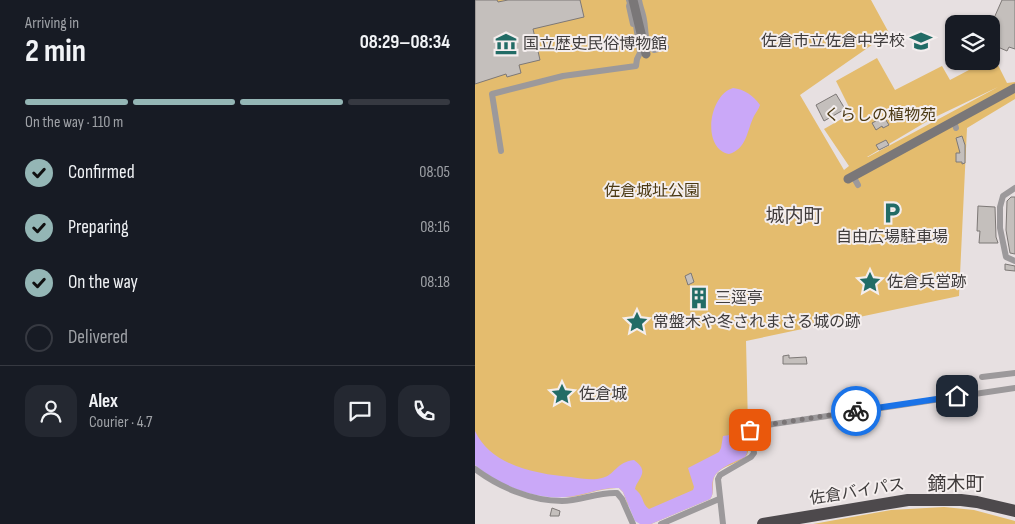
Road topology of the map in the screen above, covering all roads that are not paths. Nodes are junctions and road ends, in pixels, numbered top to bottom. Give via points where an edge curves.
1 (629, 0) edge
2 (633, 0) edge
3 (639, 0) edge
4 (666, 47) dead end
5 (646, 54) dead end
6 (1015, 88) edge
7 (501, 151) dead end
8 (853, 180) dead end
9 (1015, 188) edge
10 (1015, 261) edge
11 (1015, 373) edge
12 (983, 377) dead end
13 (1015, 388) edge
14 (475, 468) edge
15 (719, 499) junction
16 (1015, 511) edge
17 (633, 524) edge
18 (661, 524) edge
19 (723, 524) edge
20 (763, 524) edge

1 - 7 street via 640,53 636,66 563,76 492,94
2 - 5 street
3 - 4 street via 649,47 654,50
6 - 8 street
9 - 10 street via 1003,196 1000,221 1005,255
11 - 12 street
13 - 15 street via 753,427 750,430 753,453 748,460 720,475 717,484
14 - 17 street via 508,489 547,499 563,501 617,493
15 - 18 street
15 - 19 street
16 - 20 highway, 佐倉バイパス via 969,501 927,499

